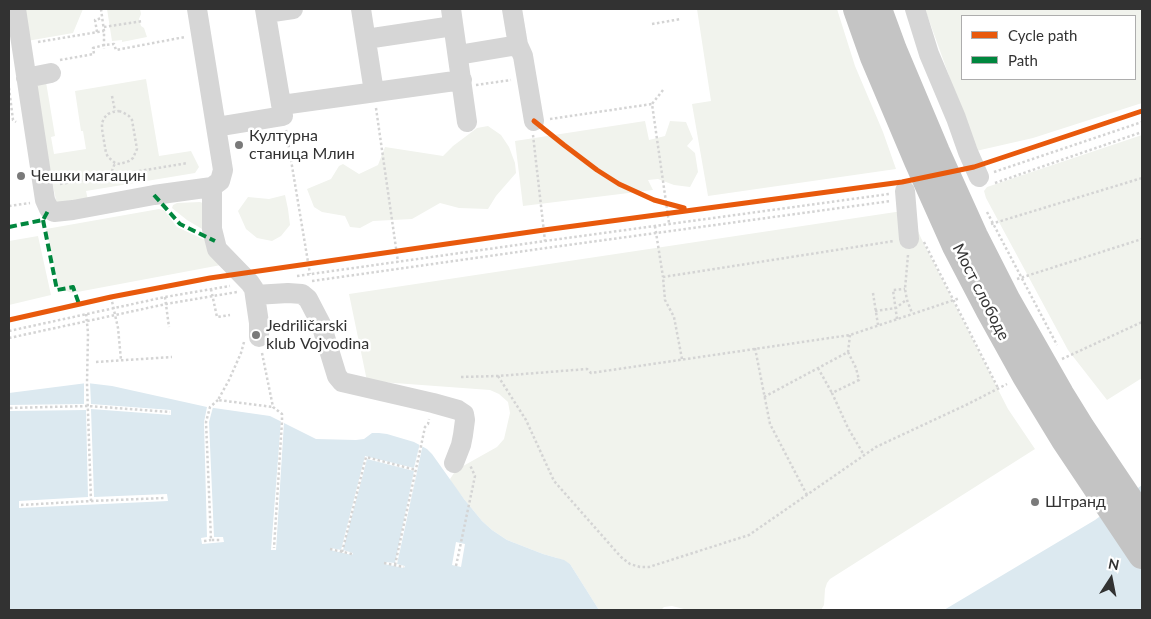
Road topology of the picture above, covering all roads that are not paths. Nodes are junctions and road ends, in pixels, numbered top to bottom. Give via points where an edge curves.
1 (16, 9) edge
2 (197, 9) edge
3 (293, 9) edge
4 (361, 9) edge
5 (512, 9) edge
6 (857, 9) edge
7 (878, 9) edge
8 (915, 9) edge
9 (265, 11) edge
10 (452, 17) edge
11 (366, 39) junction
12 (518, 45) junction
13 (458, 55) junction
14 (51, 74) road end
15 (26, 78) junction
16 (462, 84) junction
17 (374, 92) junction
18 (282, 111) junction
19 (467, 122) dead end
20 (533, 127) road end
21 (216, 128) junction
22 (984, 181) road end
23 (212, 187) junction
24 (905, 195) road end
25 (909, 239) road end
26 (253, 289) junction
27 (252, 337) road end
28 (454, 463) dead end
29 (1142, 519) edge
30 (1142, 555) edge

1 - 15 lane
2 - 21 lane
3 - 9 lane
4 - 11 lane
5 - 12 lane
6 - 30 highway, Мост слободе, bridge via 874,58 956,246 1026,376
7 - 29 highway, Мост слободе, bridge via 936,152 1007,301 1072,414
8 - 22 lane via 929,54 968,152
9 - 18 lane
10 - 11 lane
10 - 13 lane
11 - 17 lane
12 - 13 lane
12 - 20 lane via 527,77
13 - 16 lane
14 - 15 lane
15 - 23 lane via 44,193 49,209 54,212
16 - 17 lane
16 - 19 lane
17 - 18 lane
18 - 21 lane
21 - 23 lane via 223,170 220,181
23 - 26 lane via 212,229 217,248
24 - 25 lane
26 - 27 lane via 259,323
26 - 28 lane via 302,294 308,299 321,324 337,376 342,382 433,403 464,414 463,435

